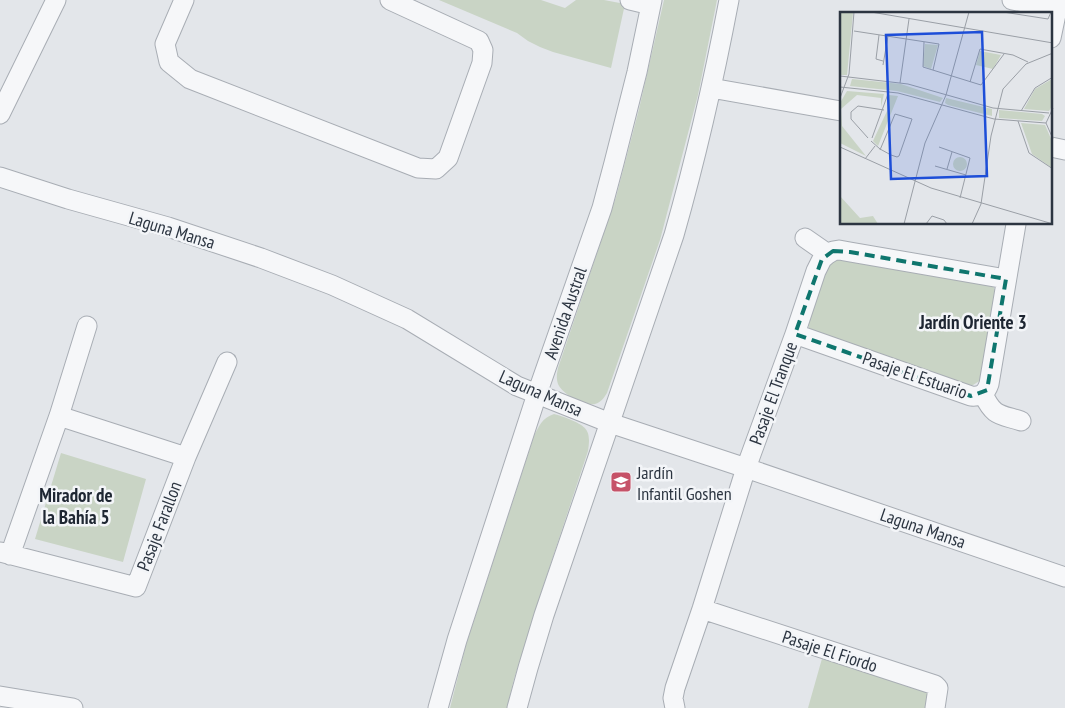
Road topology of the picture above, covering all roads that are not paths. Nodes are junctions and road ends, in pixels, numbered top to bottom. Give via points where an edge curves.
1 (56, 0) edge
2 (184, 0) edge
3 (390, 0) edge
4 (630, 0) edge
5 (729, 0) edge
6 (1012, 0) edge
7 (652, 2) edge
8 (1058, 4) edge
9 (1052, 33) edge
10 (711, 88) junction
11 (840, 111) edge
12 (0, 114) edge
13 (1052, 147) edge
14 (1065, 150) edge
15 (0, 177) edge
16 (1016, 225) edge
17 (805, 238) dead end
18 (828, 254) junction
19 (1006, 279) junction
20 (87, 326) dead end
21 (795, 334) junction
22 (227, 362) dead end
23 (537, 394) junction
24 (983, 394) junction
25 (59, 416) junction
26 (1021, 421) dead end
27 (610, 423) junction
28 (186, 457) junction
29 (746, 468) junction
30 (5, 554) edge
31 (1065, 576) edge
32 (702, 609) junction
33 (0, 696) edge
34 (73, 708) edge
35 (438, 708) edge
36 (517, 708) edge
37 (675, 708) edge
38 (935, 708) edge

1 - 12 street
2 - 3 street via 165,44 169,62 190,79 418,168 436,169 448,158 482,62 483,50 479,41
4 - 7 street
5 - 10 street
6 - 8 street
7 - 23 street, Avenida Austral via 608,185
8 - 9 street
10 - 11 street
10 - 27 street via 674,235
13 - 14 street
15 - 23 street, Laguna Mansa via 168,228 332,284 407,319 517,386
16 - 19 street, Pasaje El Estuario
17 - 18 street
18 - 19 street via 838,250
18 - 21 street, Pasaje El Tranque via 816,271
19 - 24 street, Pasaje El Estuario via 987,390
20 - 25 street, Pasaje Farallon
21 - 24 street, Pasaje El Estuario via 971,396
21 - 29 street, Pasaje El Tranque
22 - 28 street, Pasaje Farallon
23 - 27 street, Laguna Mansa
23 - 35 street, Avenida Austral
24 - 26 street via 994,413
25 - 28 street
25 - 30 street, Pasaje Farallon
27 - 29 street, Laguna Mansa
27 - 36 street via 538,633
28 - 30 street, Pasaje Farallon via 136,586
29 - 31 street, Laguna Mansa
29 - 32 street, Pasaje El Tranque
32 - 37 street, Pasaje El Tranque via 675,688
32 - 38 street, Pasaje El Fiordo via 935,685 938,692
33 - 34 street

